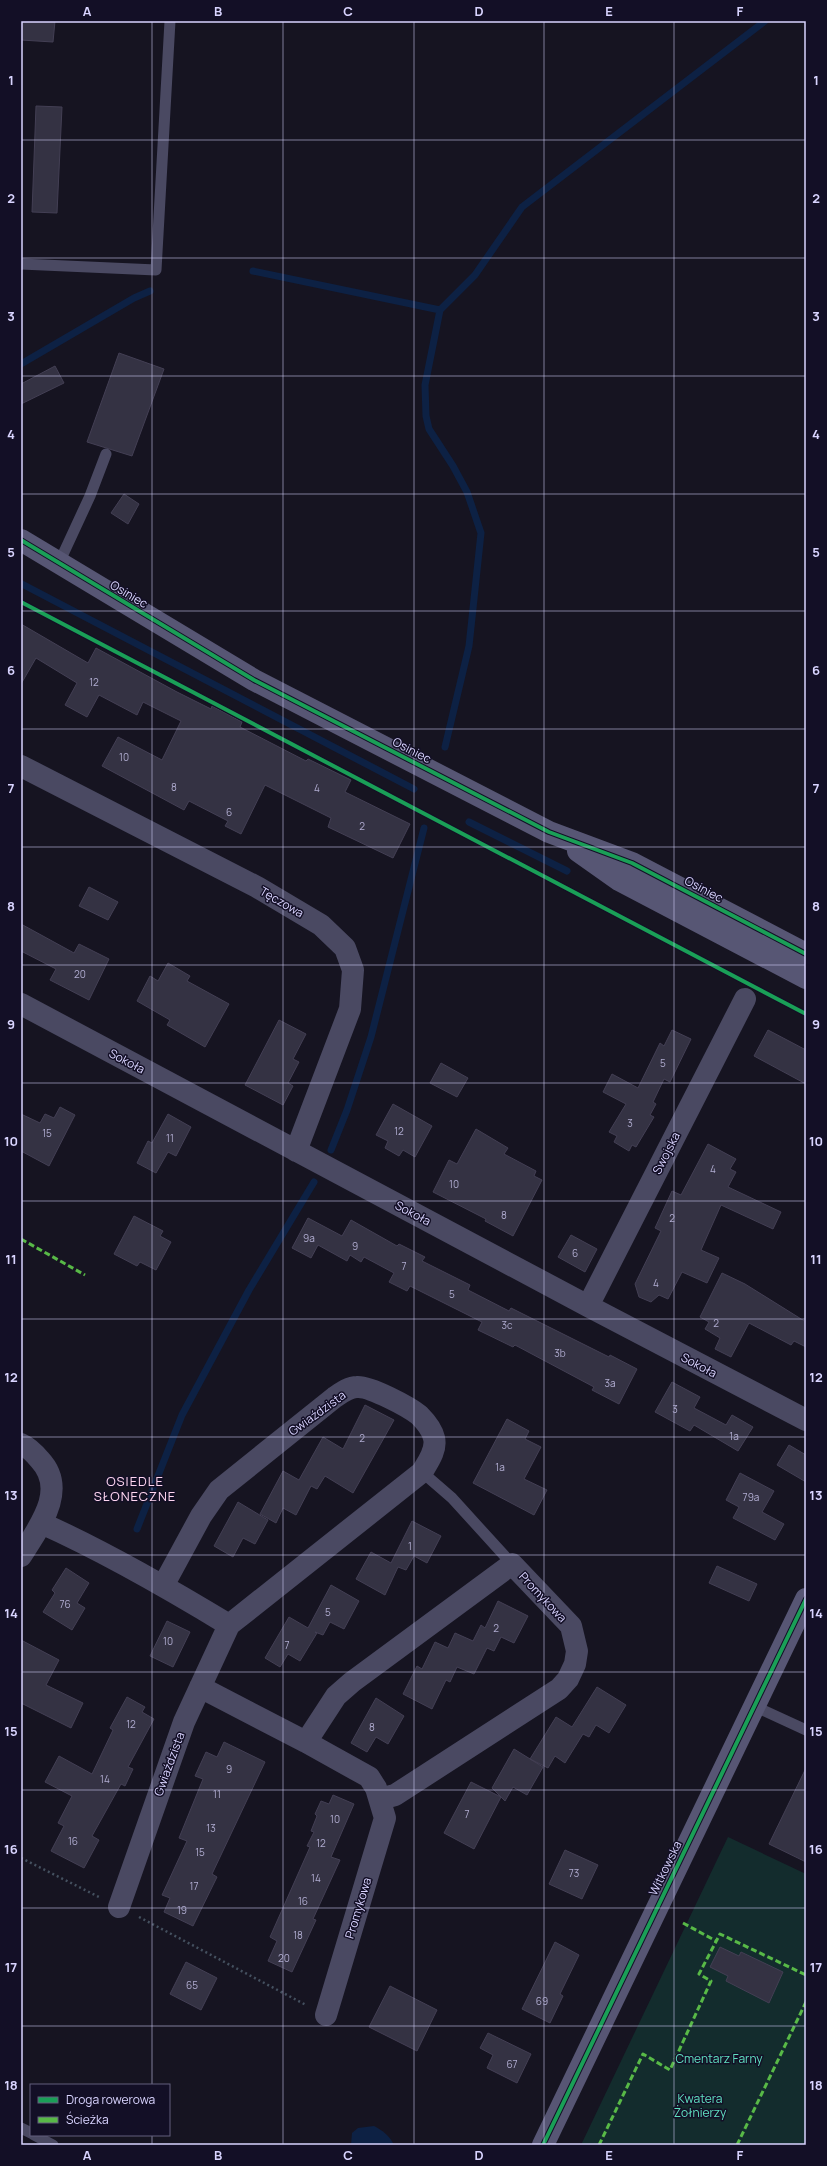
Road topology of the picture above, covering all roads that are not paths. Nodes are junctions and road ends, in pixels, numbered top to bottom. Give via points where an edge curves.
1 (170, 21) edge
2 (21, 264) edge
3 (106, 454) dead end
4 (21, 540) edge
5 (59, 563) junction
6 (21, 766) edge
7 (549, 832) junction
8 (806, 954) edge
9 (806, 978) edge
10 (745, 999) dead end
11 (21, 1004) edge
12 (296, 1151) junction
13 (588, 1306) junction
14 (806, 1420) edge
15 (21, 1444) edge
16 (422, 1472) junction
17 (41, 1524) junction
18 (21, 1556) edge
19 (512, 1564) junction
20 (163, 1586) junction
21 (806, 1599) edge
22 (229, 1625) junction
23 (200, 1687) junction
24 (754, 1706) junction
25 (806, 1730) edge
26 (306, 1742) junction
27 (380, 1799) junction
28 (119, 1907) road end
29 (326, 2015) road end
30 (21, 2128) edge
31 (30, 2132) edge
32 (36, 2136) edge
33 (53, 2145) edge
34 (543, 2145) edge

1 - 2 lane via 156,270
3 - 5 lane
4 - 5 street, Osiniec
5 - 7 street, Osiniec via 254,680
6 - 12 street, Tęczowa via 257,887 321,925 345,948 353,970 350,1009
7 - 8 street, Osiniec via 632,863
7 - 9 street, Osiniec via 619,880
10 - 13 street, Swojska
11 - 12 street, Sokoła
12 - 13 street, Sokoła
13 - 14 street, Sokoła
15 - 17 street via 46,1467 52,1481 52,1497
16 - 19 lane via 452,1498
16 - 20 street, Gwiaździsta via 433,1453 435,1439 427,1424 418,1415 373,1391 357,1387 346,1390 219,1490 200,1516
16 - 22 street, Gwiaździsta
17 - 18 street
17 - 20 street
19 - 26 street, Promykowa via 352,1682 336,1696
19 - 27 street, Promykowa via 571,1626 577,1650 575,1664 568,1679 559,1689 395,1795
20 - 22 street
21 - 24 street, Witkowska
22 - 23 street, Gwiaździsta
23 - 26 street, Promykowa
23 - 28 street, Gwiaździsta via 184,1722
24 - 25 lane
24 - 34 street, Witkowska
26 - 27 street, Promykowa via 369,1777
27 - 29 street, Promykowa via 385,1818
30 - 31 lane
32 - 33 lane

